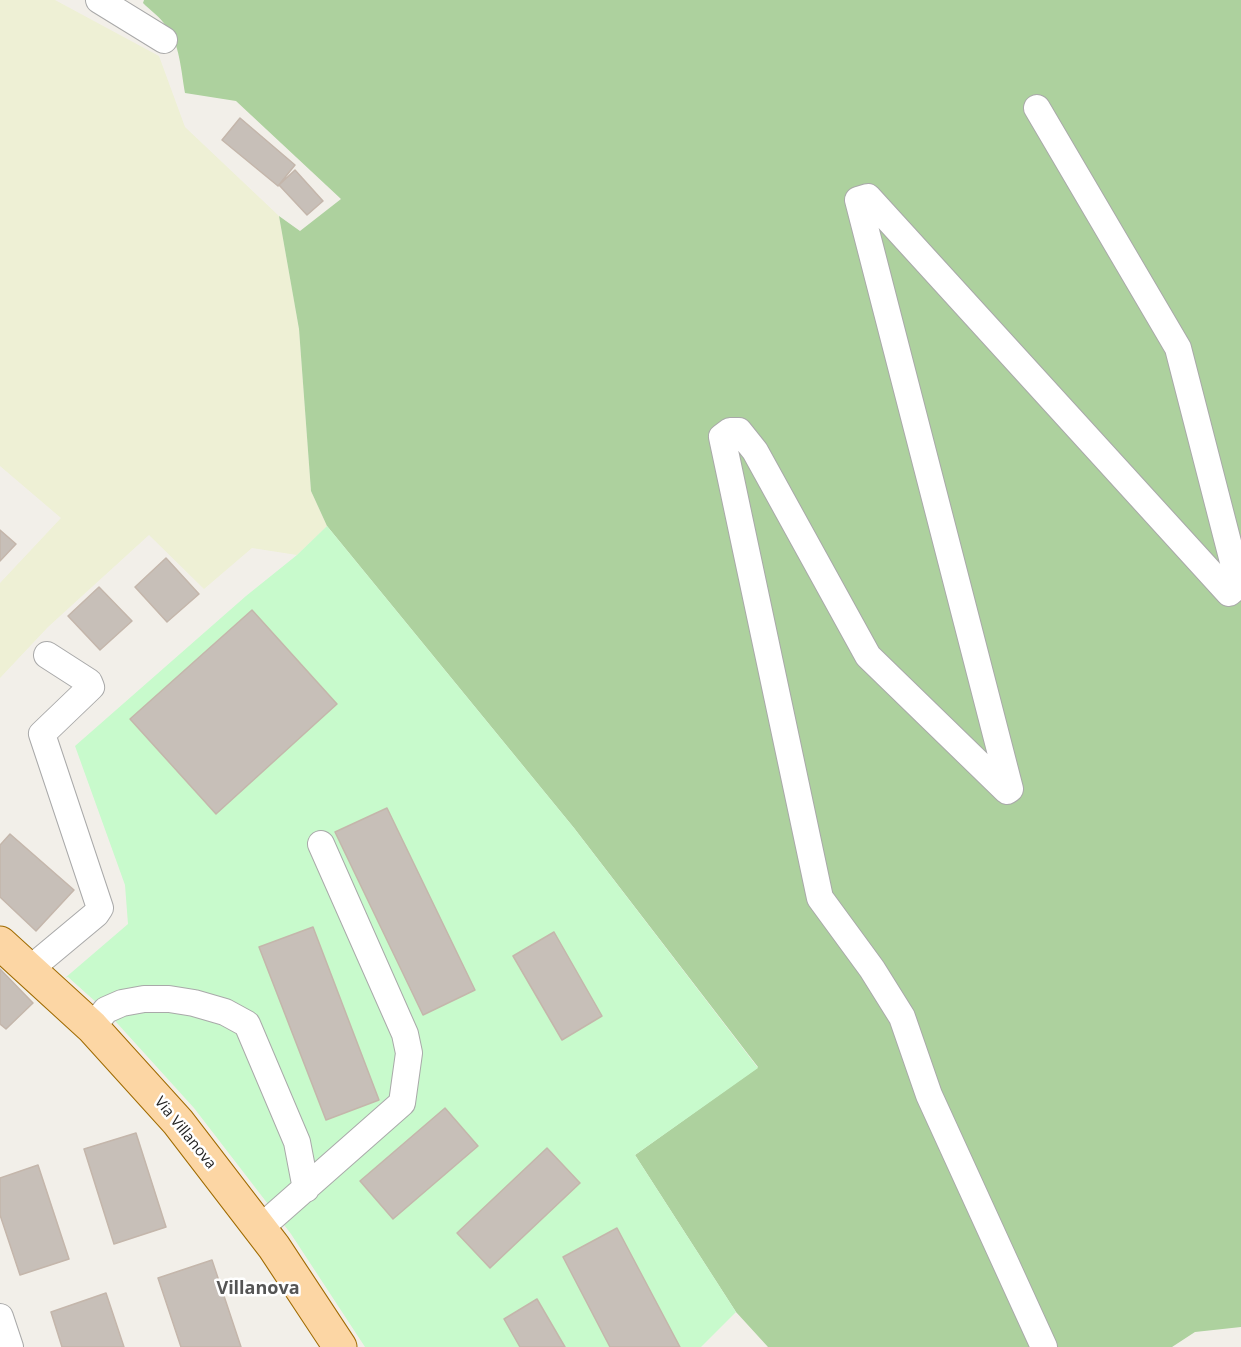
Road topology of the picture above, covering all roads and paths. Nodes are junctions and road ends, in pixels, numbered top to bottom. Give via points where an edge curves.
1 (99, 0) edge
2 (164, 40) dead end
3 (1037, 108) dead end
4 (47, 655) dead end
5 (321, 844) dead end
6 (0, 943) edge
7 (30, 969) junction
8 (92, 1027) junction
9 (306, 1189) junction
10 (259, 1229) junction
11 (0, 1317) edge
12 (10, 1347) edge
13 (340, 1347) edge
14 (1044, 1347) edge

1 - 2 street
3 - 14 street via 1178,348 1239,585 1229,593 868,197 858,200 1010,789 1007,791 868,656 755,451 739,431 730,431 723,437 820,898 902,1017 929,1095
4 - 7 street via 91,687 42,734 100,908
5 - 9 street via 405,1034 409,1053 402,1103
6 - 7 main road, Via Villanova
7 - 8 main road, Via Villanova
8 - 9 street via 106,1010 144,999 194,1003 225,1012 247,1024 294,1133
8 - 10 main road, Via Villanova via 178,1122
9 - 10 street
10 - 13 main road, Via Villanova
11 - 12 street

